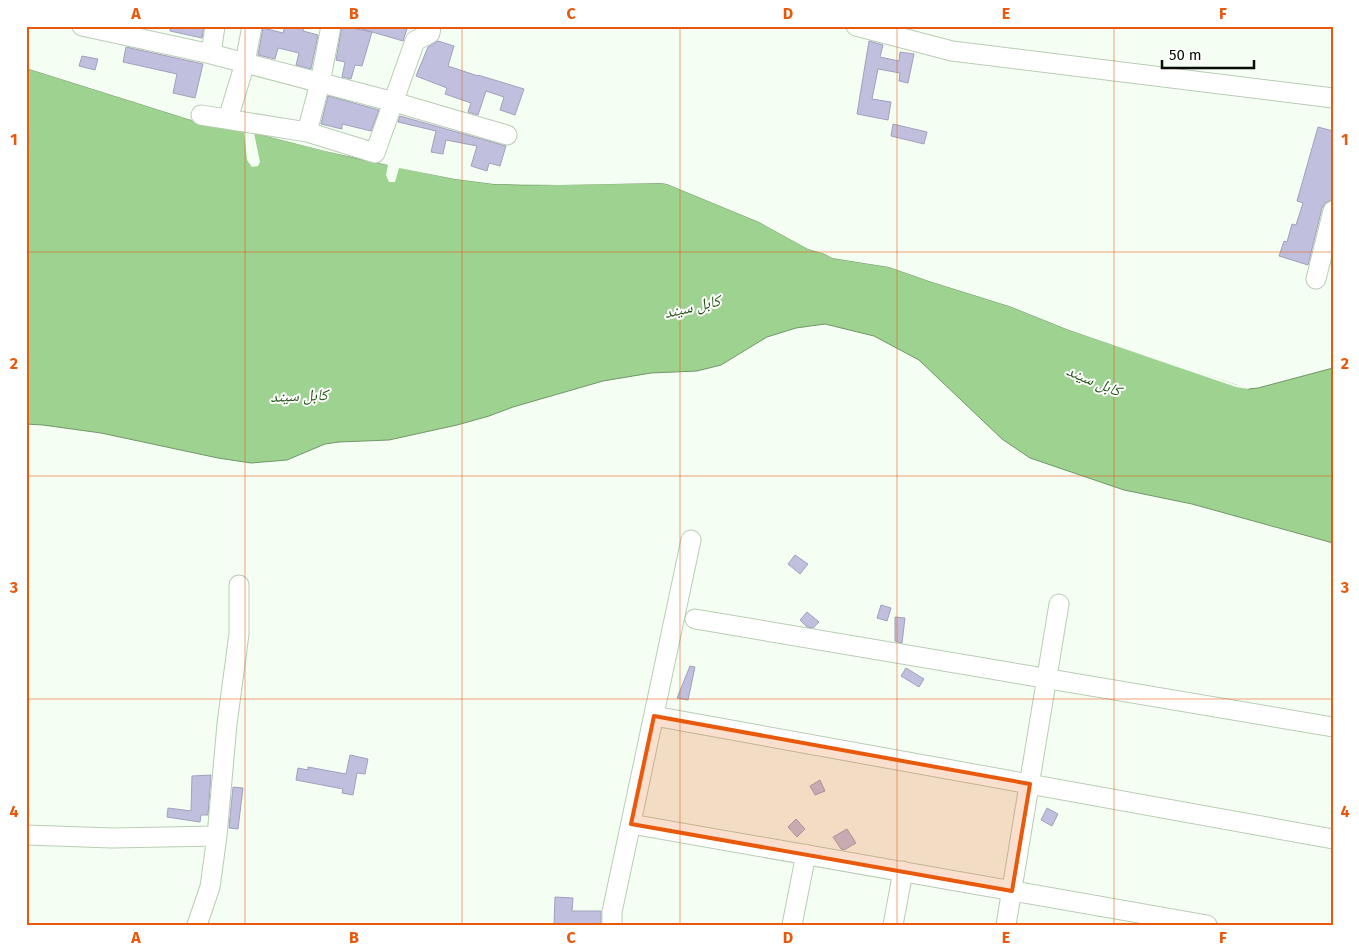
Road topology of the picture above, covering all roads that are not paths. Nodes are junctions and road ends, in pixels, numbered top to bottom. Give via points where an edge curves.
1 (82, 26) edge
2 (215, 26) edge
3 (252, 26) edge
4 (331, 26) edge
5 (431, 26) edge
6 (856, 26) edge
7 (211, 54) junction
8 (245, 63) junction
9 (320, 83) junction
10 (1333, 98) edge
11 (394, 102) junction
12 (231, 109) dead end
13 (201, 115) dead end
14 (307, 132) junction
15 (507, 135) dead end
16 (1333, 211) edge
17 (1316, 279) dead end
18 (692, 540) dead end
19 (239, 585) dead end
20 (1060, 604) dead end
21 (695, 619) dead end
22 (1047, 679) junction
23 (654, 716) junction
24 (1333, 727) edge
25 (1030, 784) junction
26 (631, 824) junction
27 (26, 835) edge
28 (217, 836) junction
29 (1333, 839) edge
30 (806, 854) junction
31 (902, 871) junction
32 (1012, 891) junction
33 (198, 925) edge
34 (612, 925) edge
35 (792, 925) edge
36 (894, 925) edge
37 (1006, 925) edge
38 (1207, 925) edge

1 - 7 street
2 - 7 street
3 - 8 street
4 - 9 street
5 - 11 street via 430,33 415,41
6 - 10 street via 952,51
7 - 8 street
8 - 9 street
8 - 12 street
9 - 11 street
9 - 14 street
11 - 14 street via 375,153
11 - 15 street
13 - 14 street
16 - 17 street
18 - 23 street
19 - 28 street via 239,634
20 - 22 street
21 - 22 street
22 - 24 street
22 - 25 street
23 - 25 street
23 - 26 street
25 - 29 street
25 - 32 street
26 - 30 street
26 - 34 street
27 - 28 street via 112,838
28 - 33 street via 210,887
30 - 31 street
30 - 35 street
31 - 32 street
31 - 36 street
32 - 37 street
32 - 38 street

